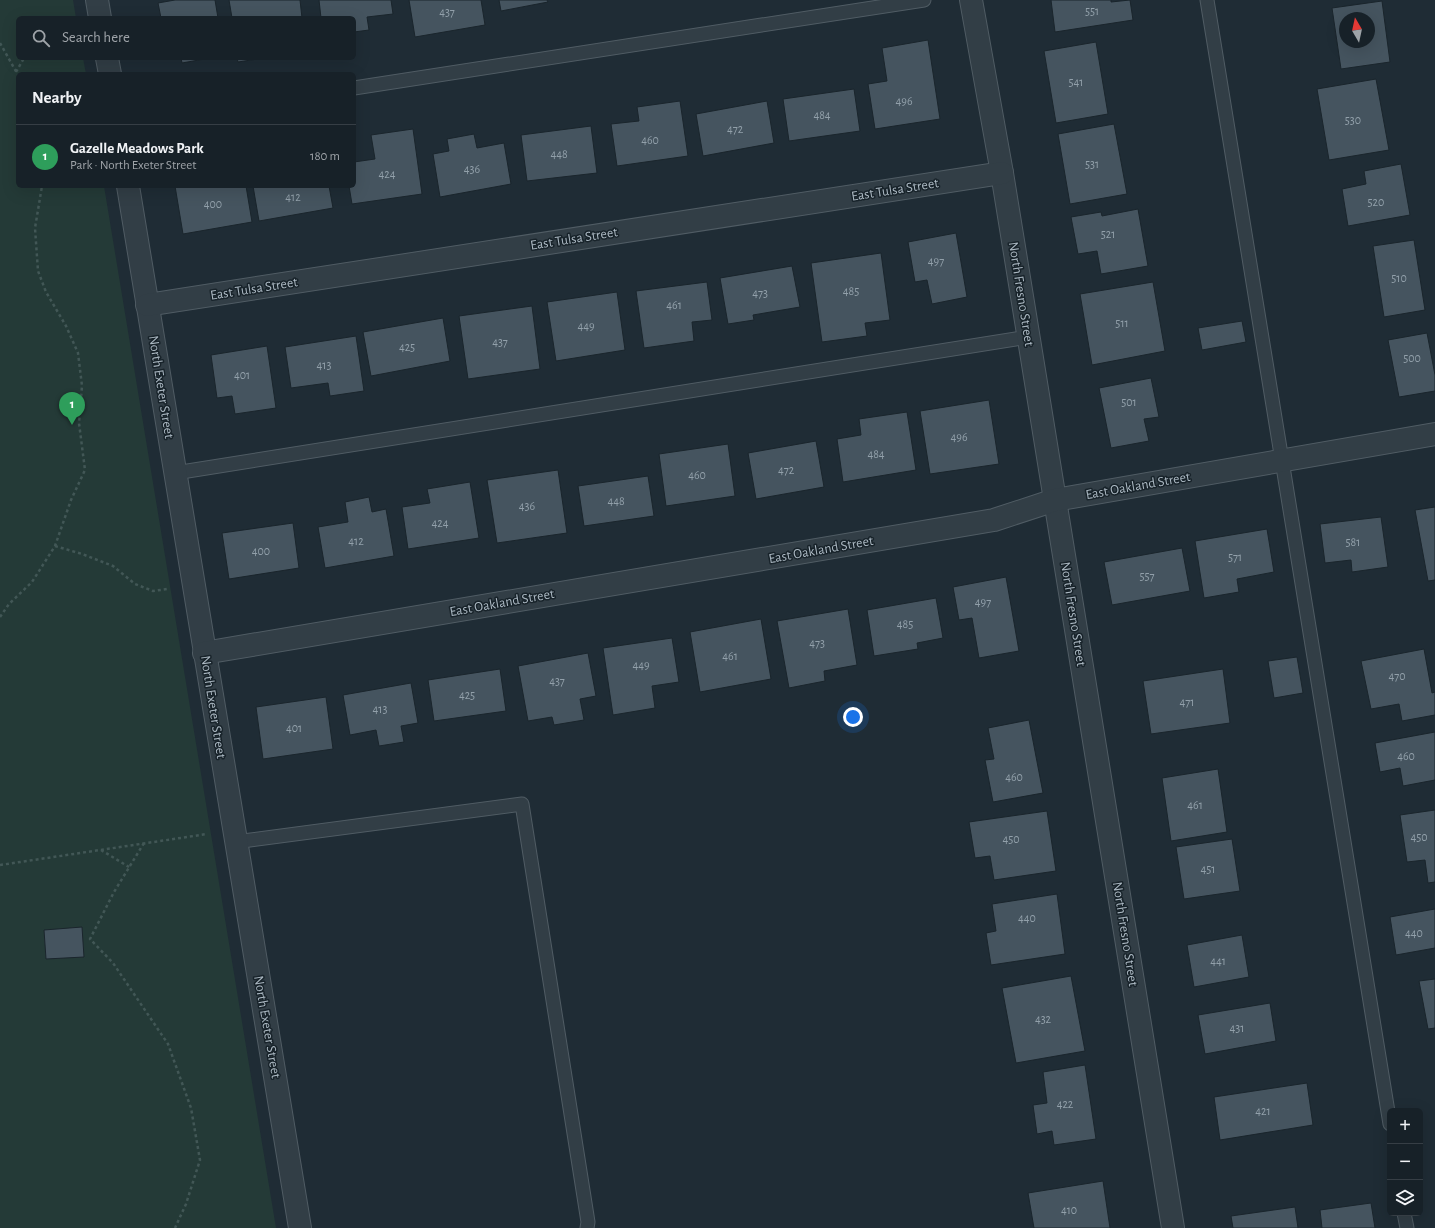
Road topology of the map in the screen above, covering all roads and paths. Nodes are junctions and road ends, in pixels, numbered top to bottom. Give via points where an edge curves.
1 (97, 0) edge
2 (924, 0) edge
3 (971, 0) edge
4 (1207, 0) edge
5 (100, 16) edge
6 (0, 43) edge
7 (23, 60) edge
8 (107, 60) edge
9 (16, 72) edge
10 (18, 72) edge
11 (110, 72) edge
12 (356, 88) edge
13 (1002, 174) junction
14 (42, 188) edge
15 (128, 188) edge
16 (147, 305) junction
17 (1028, 337) junction
18 (1435, 434) edge
19 (1282, 461) junction
20 (175, 473) junction
21 (1054, 500) junction
22 (55, 546) junction
23 (167, 590) dead end
24 (0, 617) edge
25 (204, 653) junction
26 (207, 834) dead end
27 (235, 842) junction
28 (144, 843) junction
29 (100, 850) junction
30 (0, 864) edge
31 (129, 867) junction
32 (1387, 1108) edge
33 (1405, 1216) edge
34 (176, 1228) edge
35 (300, 1228) edge
36 (587, 1228) edge
37 (1173, 1228) edge
38 (1407, 1228) edge

1 - 5 street
2 - 12 lane
3 - 13 street, North Fresno Street
4 - 19 lane
6 - 9 path
7 - 10 path
8 - 11 street
13 - 16 street, East Tulsa Street
13 - 17 street, North Fresno Street
14 - 22 path via 35,228 38,271 46,292 78,353 82,386 79,423 85,470 71,500
15 - 16 street, North Exeter Street
16 - 20 street, North Exeter Street
17 - 20 lane
17 - 21 street, North Fresno Street
18 - 19 street, East Oakland Street
19 - 21 street, East Oakland Street
19 - 32 lane
20 - 25 street, North Exeter Street
21 - 25 street, East Oakland Street via 994,520
21 - 37 street, North Fresno Street
22 - 23 path via 113,566 135,584 153,591
22 - 24 path via 32,582 9,604
25 - 27 street, North Exeter Street
26 - 28 path
27 - 35 street, North Exeter Street
27 - 36 lane via 522,804
28 - 29 path
28 - 31 path
29 - 30 path
29 - 31 path
31 - 34 path via 90,939 113,963 168,1044 191,1108 200,1160
33 - 38 lane

